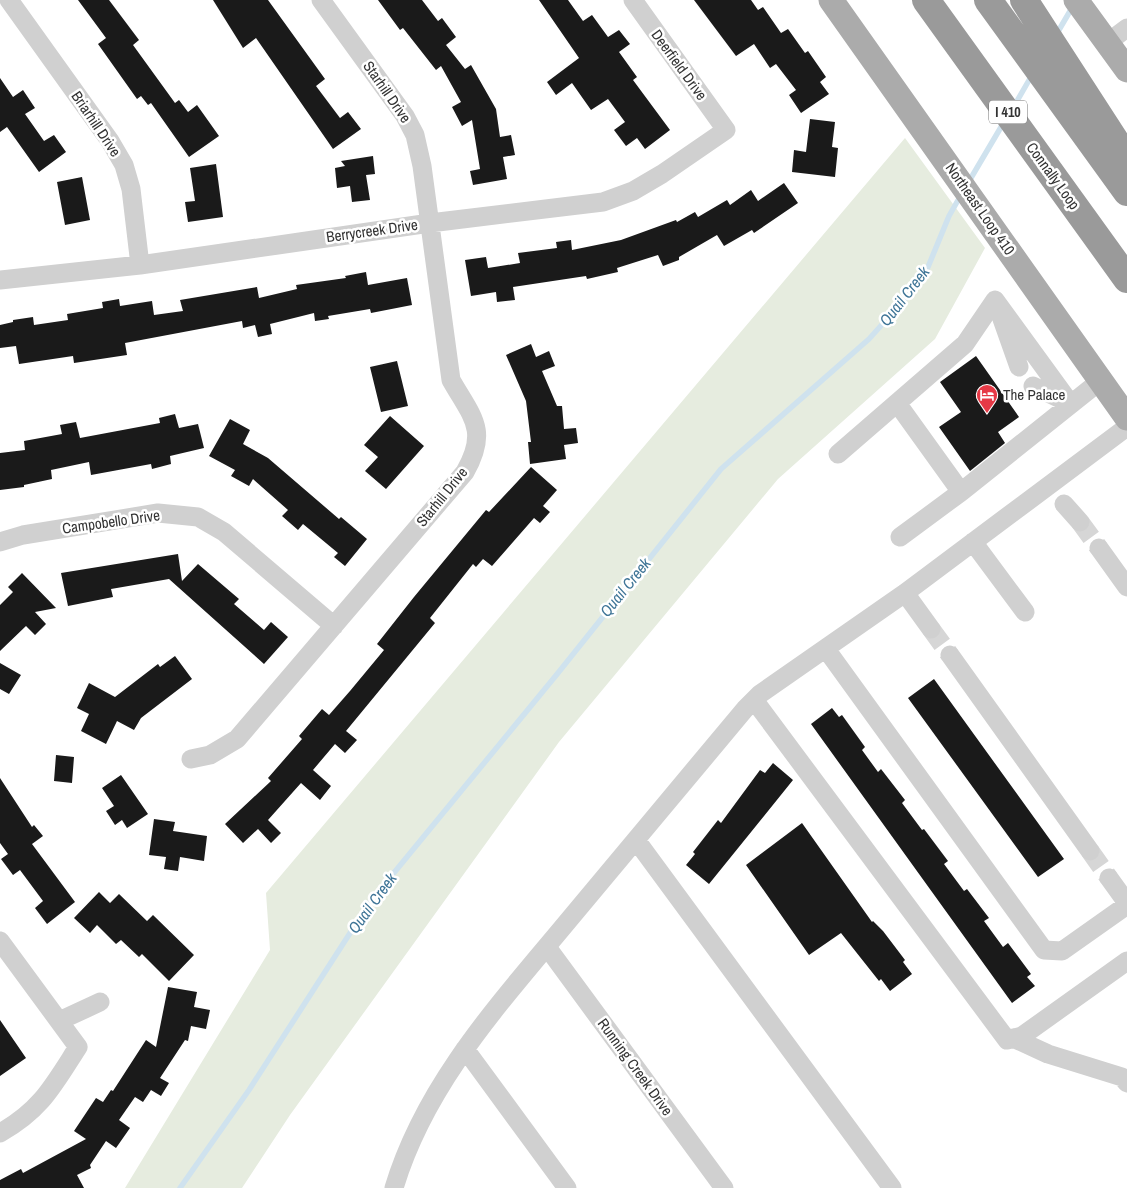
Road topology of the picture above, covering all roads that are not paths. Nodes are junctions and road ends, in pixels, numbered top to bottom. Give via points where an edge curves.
1 (9, 0) edge
2 (321, 0) edge
3 (633, 0) edge
4 (831, 0) edge
5 (926, 0) edge
6 (988, 0) edge
7 (1024, 0) edge
8 (1076, 0) edge
9 (1127, 28) edge
10 (1102, 36) junction
11 (1127, 70) edge
12 (1094, 127) junction
13 (726, 130) joint
14 (1127, 159) edge
15 (1127, 192) edge
16 (430, 223) junction
17 (140, 265) junction
18 (1127, 279) edge
19 (0, 280) edge
20 (995, 300) junction
21 (1019, 367) dead end
22 (1100, 381) junction
23 (1033, 386) dead end
24 (897, 403) junction
25 (1070, 403) junction
26 (1127, 418) edge
27 (1127, 428) edge
28 (838, 454) dead end
29 (962, 492) junction
30 (1064, 504) dead end
31 (1080, 522) tunnel mouth
32 (900, 537) dead end
33 (0, 542) edge
34 (973, 542) junction
35 (1100, 548) tunnel mouth
36 (1127, 587) edge
37 (905, 592) junction
38 (1024, 612) dead end
39 (334, 626) junction
40 (931, 629) tunnel mouth
41 (826, 648) junction
42 (950, 656) tunnel mouth
43 (754, 700) junction
44 (191, 759) dead end
45 (636, 840) junction
46 (1090, 851) tunnel mouth
47 (1109, 878) tunnel mouth
48 (1127, 904) edge
49 (0, 941) edge
50 (547, 947) junction
51 (1127, 961) edge
52 (100, 1002) dead end
53 (59, 1021) junction
54 (1013, 1038) junction
55 (465, 1049) junction
56 (1127, 1083) edge
57 (0, 1133) edge
58 (394, 1188) edge
59 (567, 1188) edge
60 (724, 1188) edge
61 (892, 1188) edge

1 - 17 street, Briarhill Drive via 124,165 131,189
2 - 16 street, Starhill Drive via 405,116 415,135
3 - 13 street, Deerfield Drive
4 - 22 main road, Northeast Loop 410
5 - 18 highway, Connally Loop / I 410
6 - 12 highway
7 - 12 highway
8 - 10 main road
9 - 10 street
10 - 11 main road
12 - 14 highway
12 - 15 highway
13 - 16 street, Berrycreek Drive via 662,174 603,202
16 - 17 street, Berrycreek Drive
16 - 39 street, Starhill Drive via 451,380 477,428 476,453 465,472
17 - 19 street, Berrycreek Drive
20 - 21 street
20 - 24 street via 965,344
20 - 25 street
22 - 25 street
22 - 26 main road, Northeast Loop 410
23 - 25 street
24 - 28 street
24 - 29 street
25 - 29 street
27 - 34 street
29 - 32 street
30 - 31 street
33 - 39 street, Campobello Drive via 158,513 198,517 224,532
34 - 37 street
34 - 38 street
35 - 36 street
37 - 40 street
37 - 41 street
39 - 44 street, Starhill Drive via 237,739 210,755
41 - 43 street
41 - 48 street via 1044,950 1062,951
42 - 46 street
43 - 45 street
43 - 54 street via 1007,1040
45 - 50 street
45 - 61 street
47 - 48 street
49 - 53 street
50 - 55 street
50 - 60 street, Running Creek Drive
51 - 54 street via 1022,1036
52 - 53 street
53 - 57 street via 78,1047 35,1110
54 - 56 street via 1048,1054 1122,1077
55 - 58 street via 443,1079 417,1127
55 - 59 street

